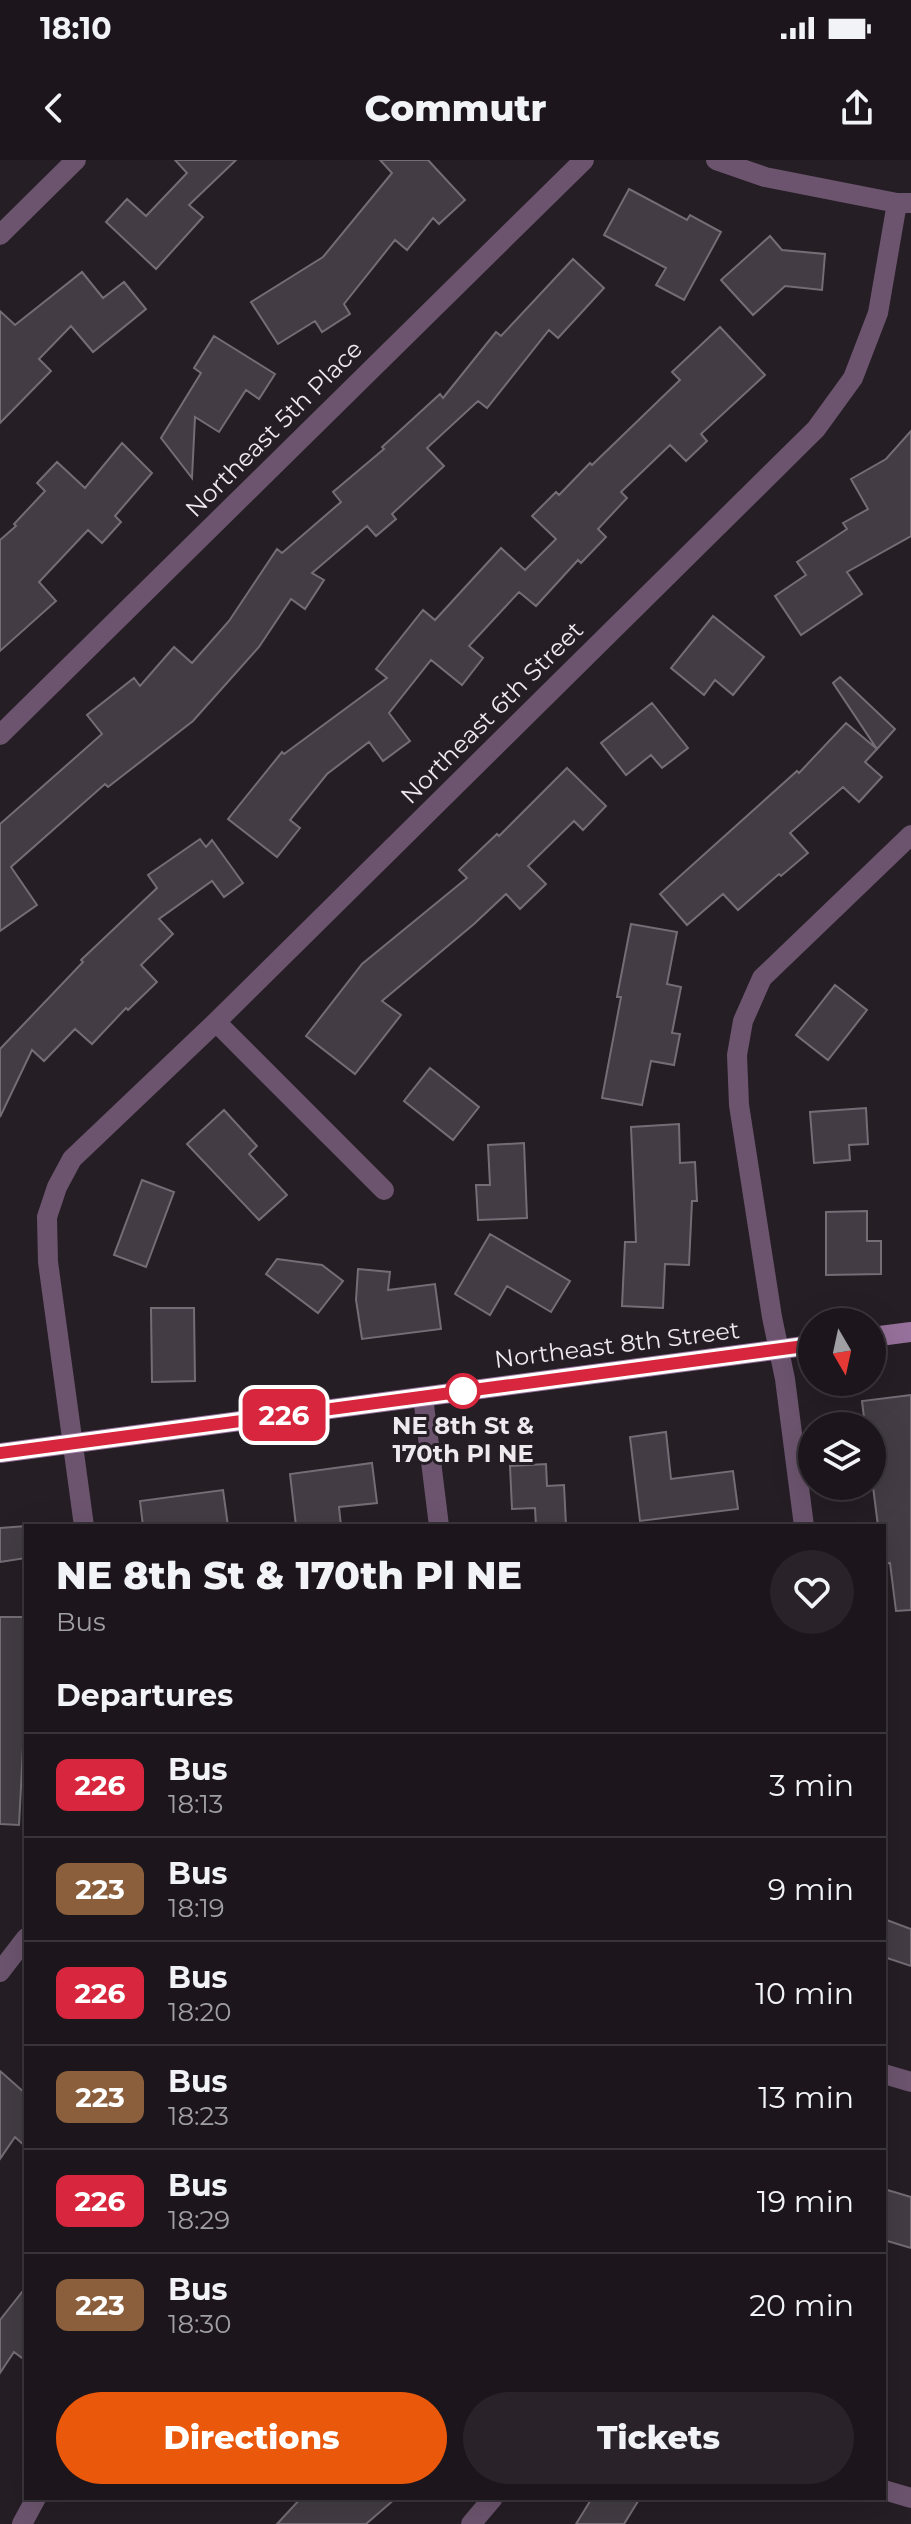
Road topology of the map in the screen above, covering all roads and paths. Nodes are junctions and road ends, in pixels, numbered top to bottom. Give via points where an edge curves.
1 (76, 160) edge
2 (584, 160) edge
3 (716, 160) edge
4 (904, 203) edge
5 (0, 235) edge
6 (0, 735) edge
7 (911, 835) edge
8 (216, 1022) junction
9 (384, 1190) dead end
10 (911, 1332) edge
11 (886, 1335) edge
12 (798, 1347) edge
13 (779, 1350) junction
14 (423, 1397) junction
15 (73, 1443) junction
16 (0, 1453) edge
17 (84, 1524) edge
18 (439, 1524) edge
19 (804, 1524) edge
20 (24, 1941) edge
21 (0, 1972) edge
22 (886, 2075) edge
23 (911, 2082) edge
24 (886, 2491) edge
25 (911, 2498) edge
26 (35, 2500) edge
27 (491, 2500) edge
28 (22, 2524) edge
29 (471, 2524) edge

1 - 5 street
2 - 6 street, Northeast 5th Place
3 - 4 street via 765,177
4 - 8 street, Northeast 6th Street via 878,313 853,378 816,429
7 - 13 street via 762,978 743,1021 737,1055 739,1105
8 - 9 street
8 - 15 street, Northeast 6th Street via 72,1159 57,1187 47,1217 48,1262
10 - 11 street
12 - 13 street, Northeast 8th Street
13 - 14 street, Northeast 8th Street
13 - 19 street
14 - 15 street, Northeast 8th Street
14 - 18 street
15 - 16 street, Northeast 8th Street
15 - 17 street
20 - 21 street
22 - 23 street
24 - 25 street
26 - 28 street
27 - 29 street

